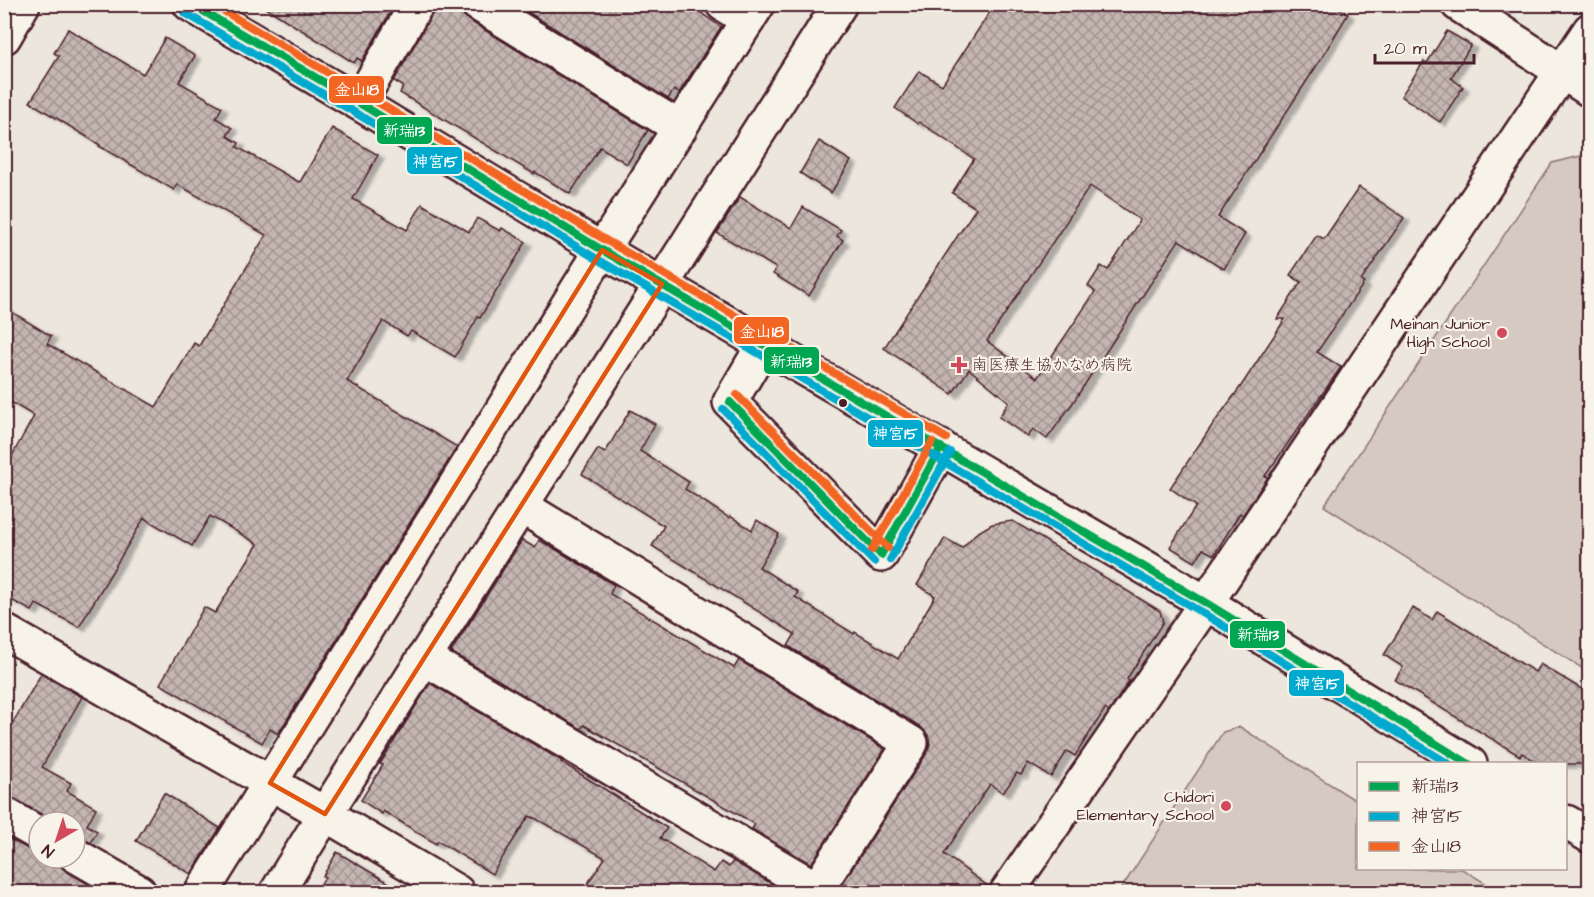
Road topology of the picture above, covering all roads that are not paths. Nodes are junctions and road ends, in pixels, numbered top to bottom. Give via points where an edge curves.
1 (23, 4) edge
2 (190, 4) edge
3 (417, 4) edge
4 (478, 4) edge
5 (840, 4) edge
6 (1458, 4) edge
7 (743, 10) edge
8 (1590, 30) edge
9 (4, 38) edge
10 (1562, 71) junction
11 (1590, 90) edge
12 (359, 103) junction
13 (680, 128) junction
14 (602, 250) junction
15 (662, 284) junction
16 (764, 344) junction
17 (941, 447) junction
18 (520, 506) junction
19 (1206, 603) junction
20 (4, 631) edge
21 (424, 658) junction
22 (1467, 762) edge
23 (270, 783) junction
24 (4, 813) edge
25 (325, 814) junction
26 (1567, 823) edge
27 (27, 827) edge
28 (1590, 836) edge
29 (87, 862) edge
30 (816, 891) edge
31 (140, 892) edge
32 (202, 892) edge
33 (277, 892) edge
34 (457, 892) edge
35 (1006, 892) edge

1 - 9 street
2 - 12 street
3 - 12 street
4 - 13 street
5 - 15 street
6 - 10 street
7 - 13 street
8 - 10 street
10 - 11 street
10 - 19 street
12 - 14 street
13 - 14 street
14 - 15 street
14 - 23 street
15 - 16 street
15 - 18 street
16 - 17 street
16 - 17 street via 730,402 881,555
17 - 19 street
18 - 21 street
18 - 30 street via 911,743
19 - 22 street
19 - 35 street
20 - 23 street
21 - 25 street
21 - 30 street
23 - 25 street
23 - 32 street
24 - 27 street
25 - 33 street
25 - 34 street
26 - 28 street
29 - 31 street

